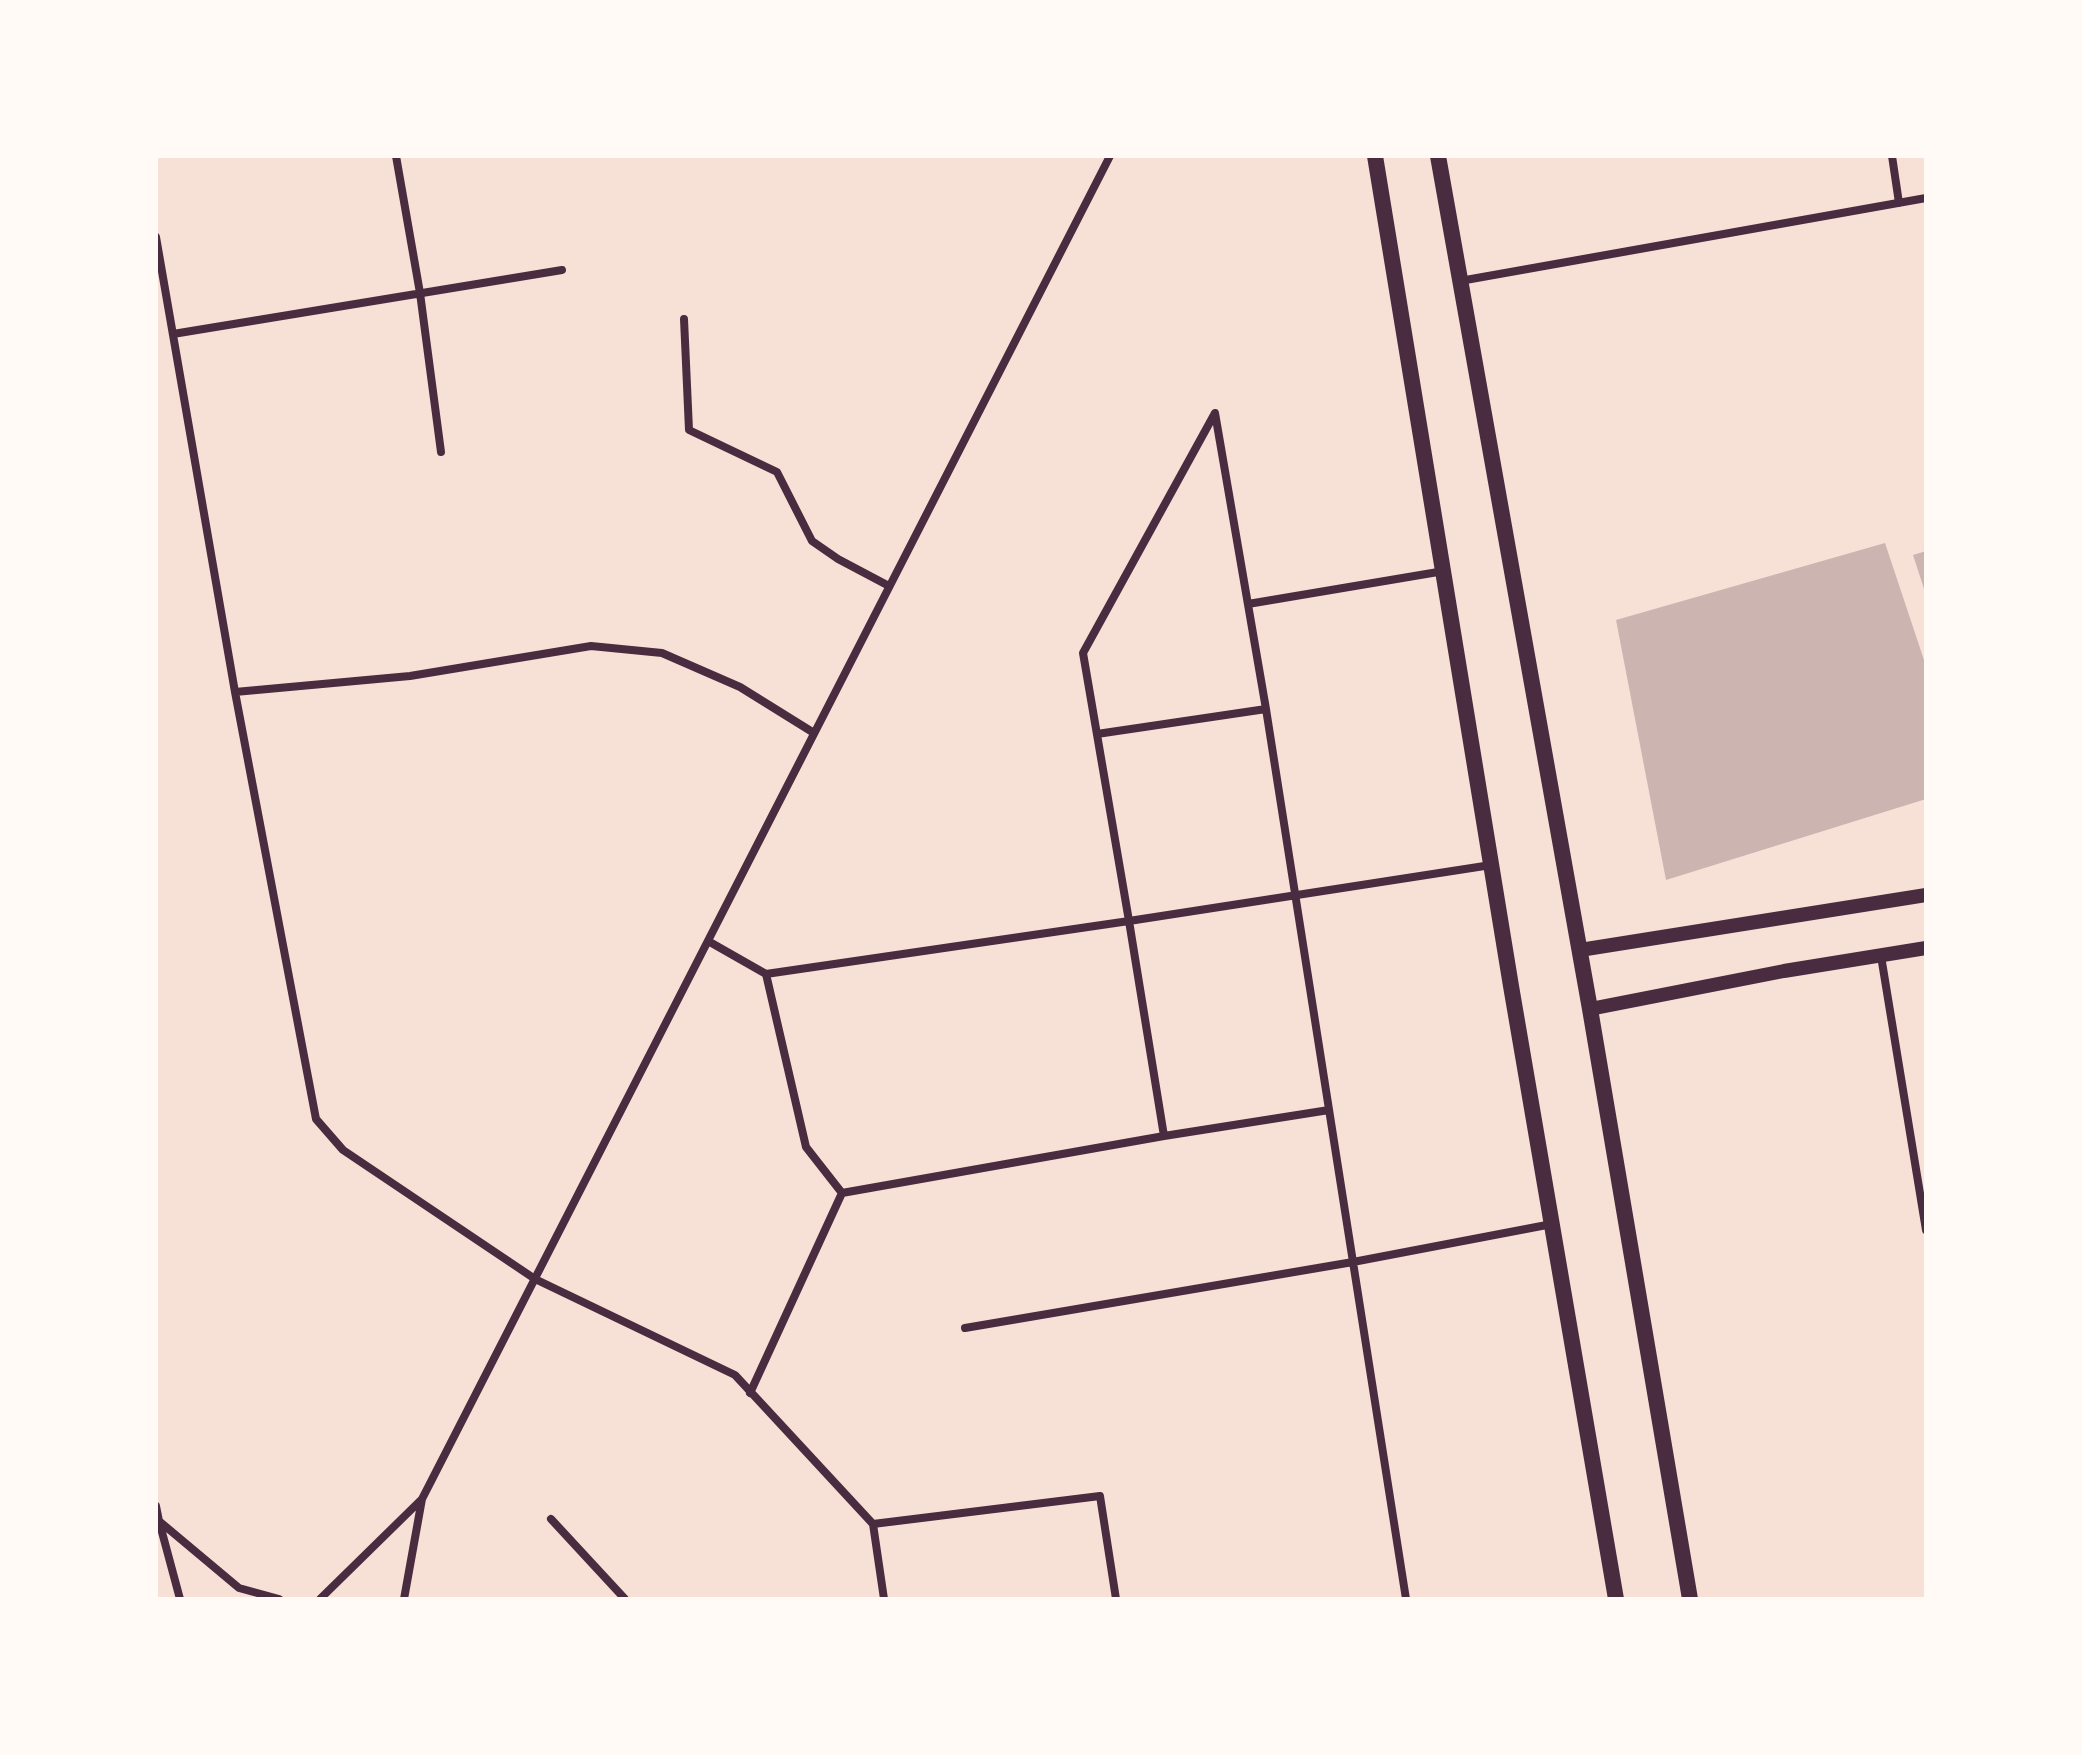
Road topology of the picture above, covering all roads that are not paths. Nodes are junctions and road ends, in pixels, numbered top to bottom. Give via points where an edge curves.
1 (396, 156) edge
2 (1110, 156) edge
3 (1375, 156) edge
4 (1438, 156) edge
5 (1892, 156) edge
6 (1926, 198) edge
7 (1899, 203) junction
8 (156, 237) edge
9 (562, 270) dead end
10 (1460, 281) junction
11 (420, 293) junction
12 (684, 319) dead end
13 (173, 334) junction
14 (441, 452) dead end
15 (1444, 571) junction
16 (889, 586) junction
17 (1248, 604) junction
18 (235, 692) junction
19 (1266, 709) junction
20 (814, 733) junction
21 (1097, 734) junction
22 (1491, 865) junction
23 (1296, 894) junction
24 (1926, 895) edge
25 (1129, 921) junction
26 (708, 941) junction
27 (1926, 948) edge
28 (1580, 950) junction
29 (1881, 956) junction
30 (766, 974) junction
31 (1590, 1009) junction
32 (1329, 1110) junction
33 (1164, 1136) junction
34 (842, 1193) junction
35 (1552, 1224) junction
36 (1926, 1230) edge
37 (1353, 1262) junction
38 (535, 1279) junction
39 (965, 1328) dead end
40 (750, 1393) junction
41 (422, 1499) junction
42 (156, 1506) edge
43 (551, 1519) dead end
44 (159, 1521) junction
45 (873, 1524) junction
46 (180, 1599) edge
47 (279, 1599) edge
48 (320, 1599) edge
49 (404, 1599) edge
50 (625, 1599) edge
51 (884, 1599) edge
52 (1116, 1599) edge
53 (1406, 1599) edge
54 (1616, 1599) edge
55 (1690, 1599) edge

1 - 11 street
2 - 16 street
3 - 15 main road
4 - 10 main road
5 - 7 street
6 - 7 street
7 - 10 street
8 - 13 street
9 - 11 street
10 - 28 main road
11 - 13 street
11 - 14 street
12 - 16 street via 689,430 777,472 812,541
13 - 18 street
15 - 17 street
15 - 22 main road
16 - 20 street
17 - 19 street
17 - 21 street via 1215,413 1083,653
18 - 20 street via 410,676 591,646 662,653 740,687
18 - 38 street via 316,1119 343,1150
19 - 21 street
19 - 23 street
20 - 26 street
21 - 25 street
22 - 23 street
22 - 35 main road
23 - 25 street
23 - 32 street
24 - 28 street
25 - 30 street
25 - 33 street
26 - 30 street
26 - 38 street
27 - 29 street
28 - 31 main road
29 - 31 street
29 - 36 street
30 - 34 street via 806,1147
31 - 55 main road
32 - 33 street
32 - 37 street
33 - 34 street
34 - 40 street
35 - 37 street
35 - 54 main road
37 - 39 street
37 - 53 street
38 - 40 street via 735,1375
38 - 41 street
40 - 45 street
41 - 48 street
41 - 49 street
42 - 44 street
43 - 50 street
44 - 46 street
44 - 47 street via 239,1588
45 - 51 street
45 - 52 street via 1100,1496

